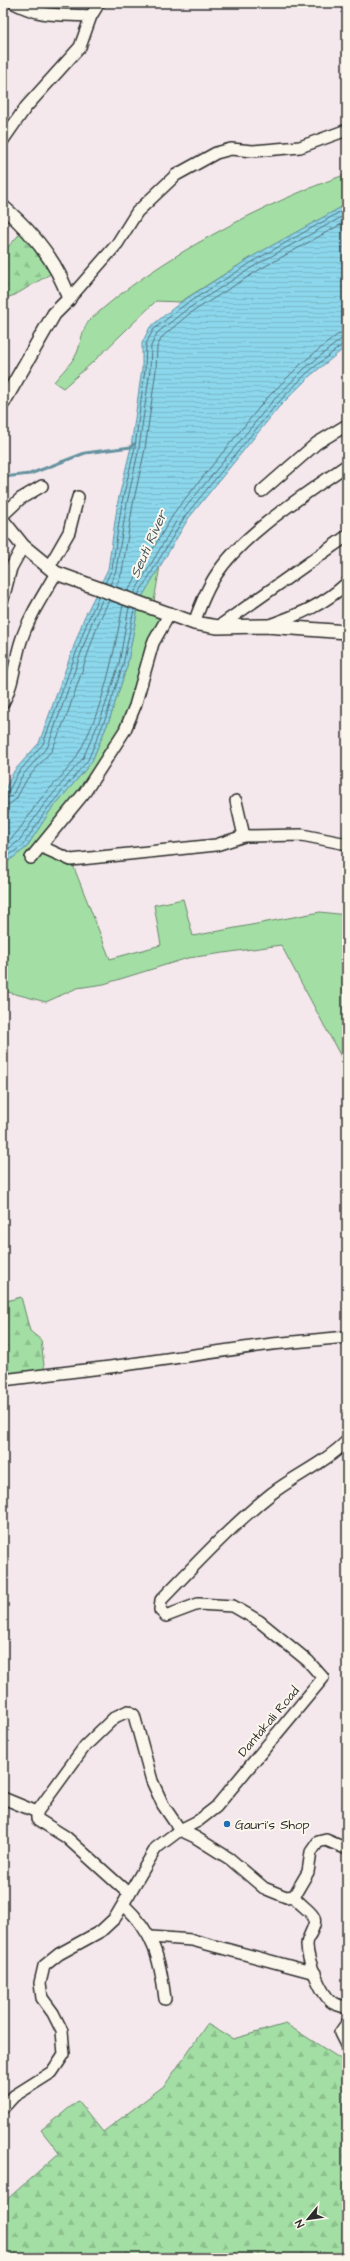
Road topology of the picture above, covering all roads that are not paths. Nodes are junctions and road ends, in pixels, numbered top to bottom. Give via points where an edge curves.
1 (14, 3) edge
2 (99, 3) edge
3 (92, 16) junction
4 (347, 130) edge
5 (3, 140) edge
6 (3, 207) edge
7 (69, 299) junction
8 (3, 403) edge
9 (347, 425) edge
10 (347, 465) edge
11 (42, 486) dead end
12 (262, 491) dead end
13 (78, 497) dead end
14 (3, 515) edge
15 (3, 521) edge
16 (347, 536) edge
17 (23, 546) junction
18 (57, 573) junction
19 (347, 584) edge
20 (3, 599) edge
21 (170, 613) junction
22 (194, 623) junction
23 (266, 626) junction
24 (218, 627) junction
25 (347, 632) edge
26 (3, 703) edge
27 (236, 801) dead end
28 (244, 836) junction
29 (347, 844) edge
30 (42, 847) junction
31 (31, 858) dead end
32 (347, 1337) edge
33 (3, 1380) edge
34 (347, 1442) edge
35 (3, 1798) edge
36 (37, 1812) junction
37 (180, 1830) junction
38 (346, 1846) edge
39 (129, 1894) junction
40 (294, 1896) junction
41 (124, 1905) junction
42 (151, 1937) junction
43 (315, 1973) junction
44 (165, 1998) dead end
45 (347, 2009) edge
46 (347, 2023) edge
47 (347, 2047) edge
48 (3, 2108) edge

1 - 3 street via 30,11 50,16
2 - 3 street
3 - 5 street via 80,47 26,107
4 - 7 street via 300,147 253,151 231,149 216,153 176,175 137,212 117,244
6 - 7 street via 33,236 51,260 64,283
7 - 8 street via 54,314
9 - 12 street via 317,443
10 - 22 street via 255,532 231,556 216,574
11 - 14 street via 20,499
13 - 18 street
15 - 17 street
16 - 24 street
17 - 18 street
17 - 20 street via 11,568
18 - 21 street
18 - 26 street via 33,610 20,642 12,680
19 - 23 street via 330,599 314,608
21 - 22 street
21 - 30 street via 153,642 135,706 125,730 85,792
22 - 24 street
23 - 24 street
23 - 25 street
27 - 28 street
28 - 29 street via 302,835
28 - 30 street via 216,845 85,860 71,860
30 - 31 street
32 - 33 street via 272,1344
34 - 37 street, Dantakali Road via 335,1453 265,1498 161,1600 160,1610 166,1616 198,1604 233,1606 259,1621 308,1661 323,1678 216,1807 198,1821
35 - 36 street
36 - 37 street via 85,1746 115,1717 128,1712 134,1715 152,1781 163,1805
36 - 39 street via 37,1820 66,1837
37 - 39 street, Dantakali Road via 156,1848
37 - 40 street via 195,1836 230,1859 264,1888 286,1897
38 - 40 street via 326,1840 318,1842 311,1852 308,1872
39 - 41 street, Dantakali Road
40 - 43 street via 300,1905 312,1913 315,1921 307,1944
41 - 42 street via 139,1919
41 - 48 street, Dantakali Road via 101,1931 59,1954 44,1966 40,1982 42,1998 62,2031 64,2054 52,2072 14,2096
42 - 43 street via 192,1940
42 - 44 street via 161,1970
43 - 45 street via 324,1995 334,2004
46 - 47 street via 340,2033

